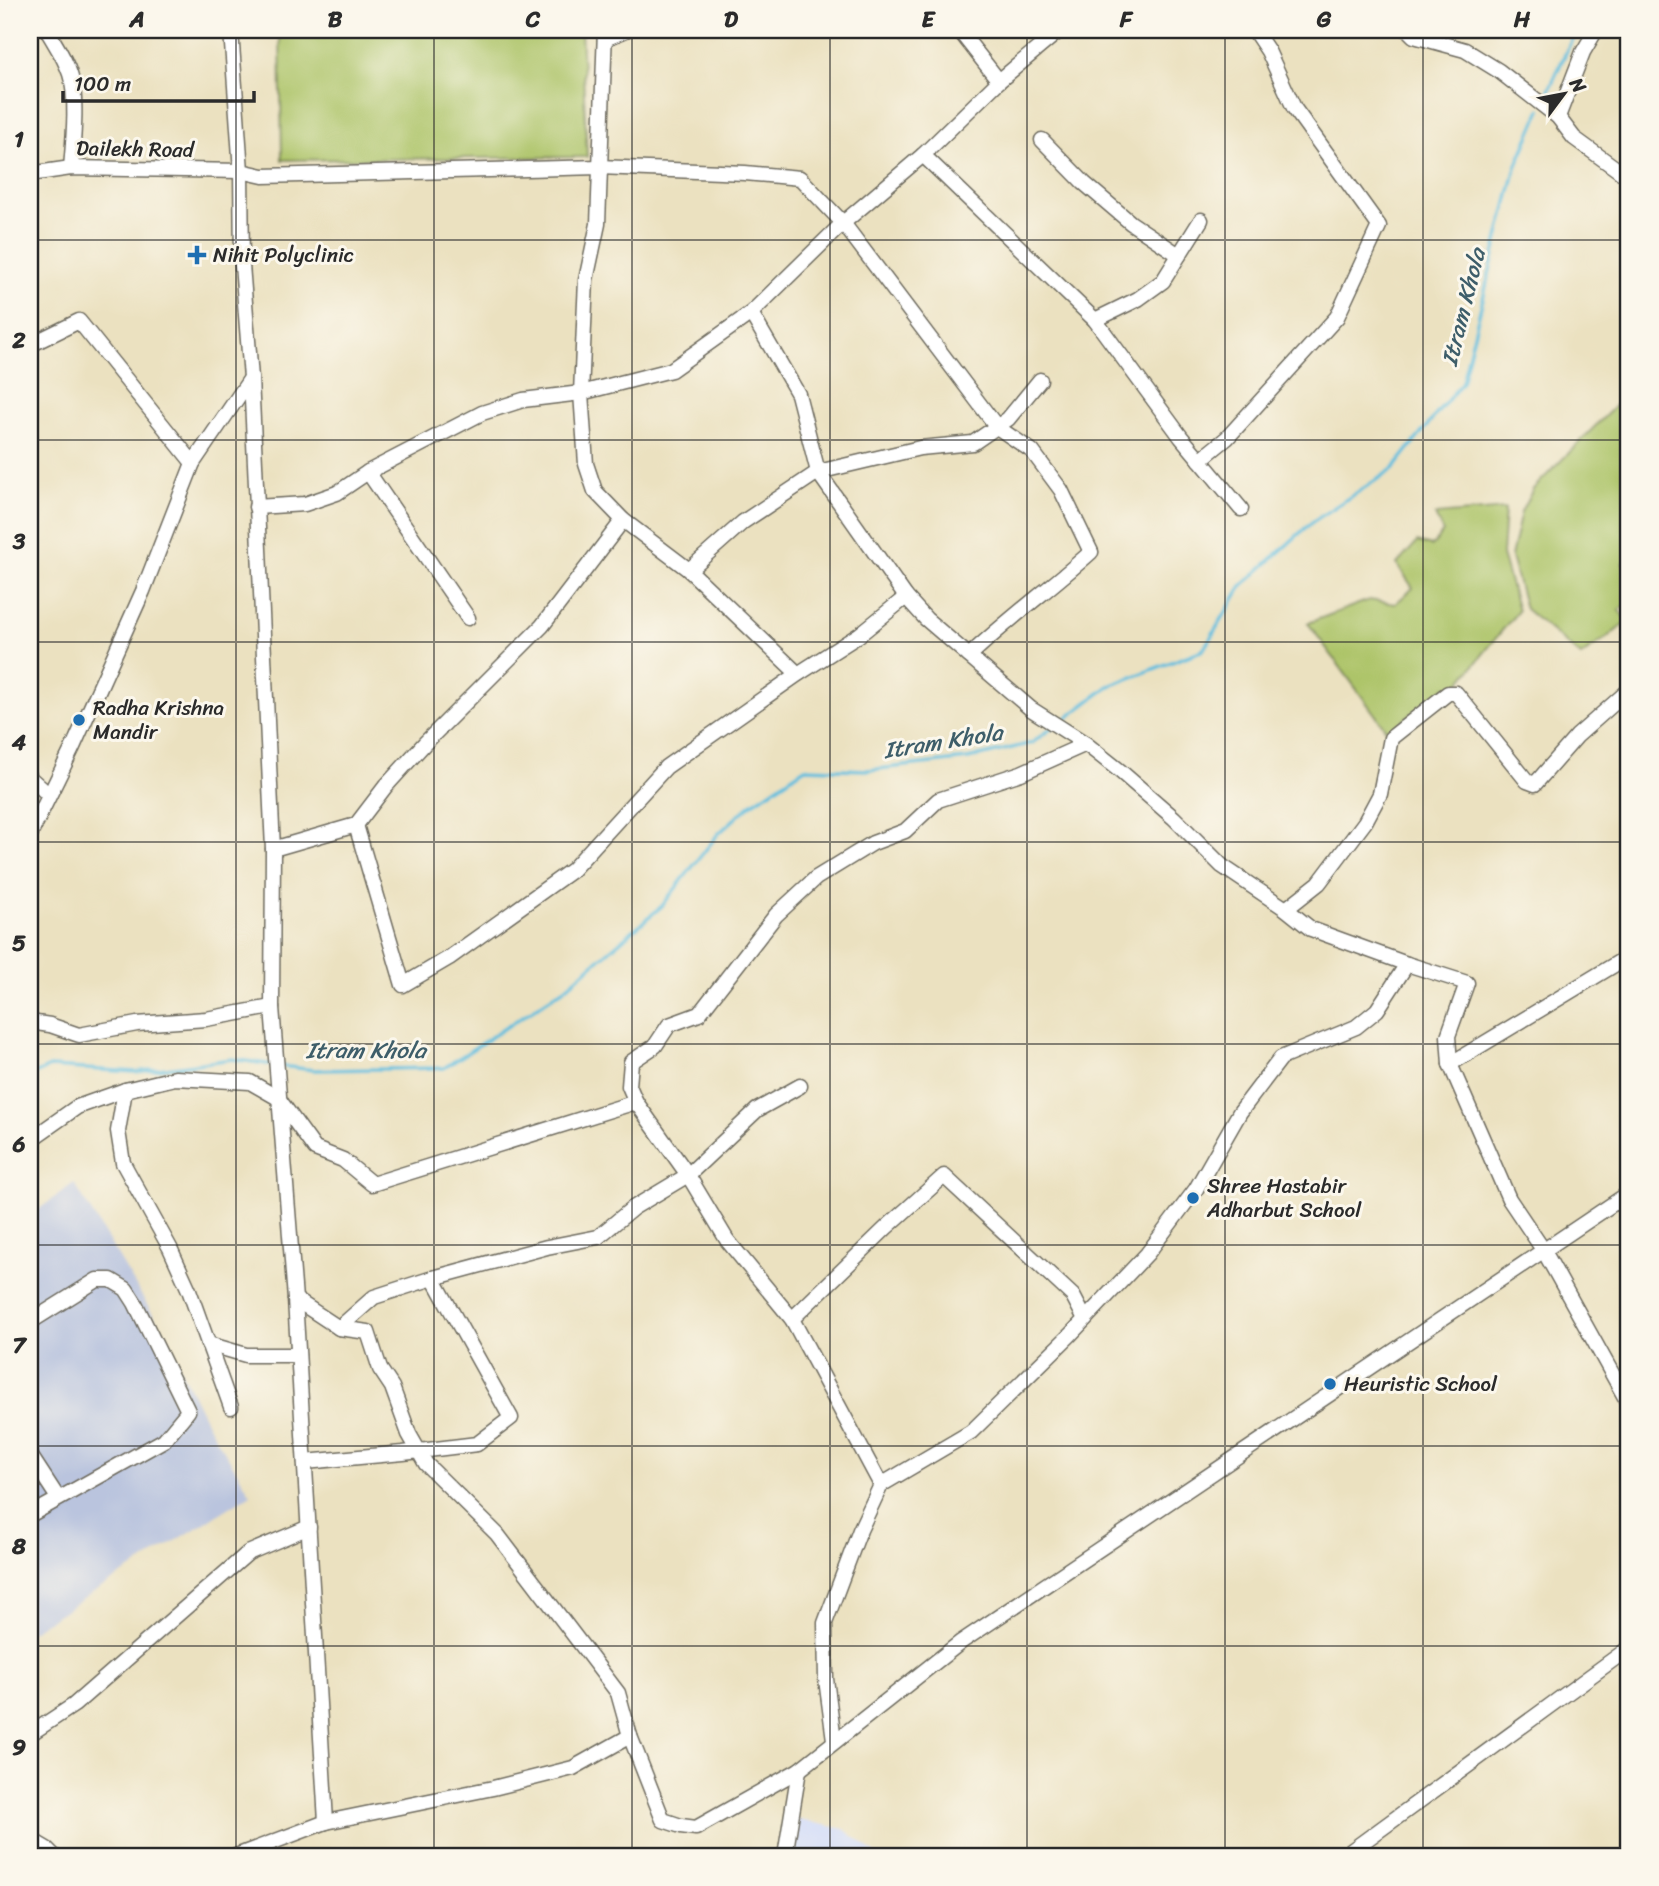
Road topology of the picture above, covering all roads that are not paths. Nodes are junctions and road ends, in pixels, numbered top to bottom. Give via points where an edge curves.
1 (47, 30) edge
2 (231, 30) edge
3 (626, 30) edge
4 (959, 30) edge
5 (1060, 30) edge
6 (1254, 30) edge
7 (1408, 30) edge
8 (1596, 30) edge
9 (605, 34) edge
10 (999, 81) junction
11 (1558, 117) junction
12 (1042, 139) dead end
13 (923, 155) junction
14 (1629, 158) edge
15 (598, 167) junction
16 (71, 168) junction
17 (1617, 169) junction
18 (241, 171) junction
19 (30, 174) edge
20 (1629, 178) edge
21 (1201, 220) dead end
22 (843, 223) junction
23 (1180, 254) junction
24 (751, 313) junction
25 (1095, 320) junction
26 (30, 345) edge
27 (251, 378) junction
28 (1040, 380) dead end
29 (580, 394) junction
30 (997, 427) junction
31 (1200, 460) junction
32 (193, 463) junction
33 (368, 472) junction
34 (818, 472) junction
35 (256, 507) junction
36 (1241, 509) dead end
37 (623, 520) junction
38 (689, 570) junction
39 (906, 597) junction
40 (468, 618) dead end
41 (969, 656) junction
42 (798, 674) junction
43 (1629, 690) edge
44 (1086, 744) junction
45 (30, 779) edge
46 (48, 795) junction
47 (356, 825) junction
48 (30, 835) edge
49 (273, 849) junction
50 (1286, 909) junction
51 (1629, 956) edge
52 (1406, 964) junction
53 (272, 1007) junction
54 (30, 1022) edge
55 (1450, 1064) junction
56 (800, 1086) dead end
57 (125, 1090) junction
58 (277, 1093) junction
59 (636, 1102) junction
60 (30, 1140) edge
61 (688, 1175) junction
62 (1629, 1193) edge
63 (1544, 1251) junction
64 (433, 1278) junction
65 (295, 1299) junction
66 (792, 1319) junction
67 (1085, 1319) junction
68 (30, 1322) edge
69 (339, 1328) junction
70 (208, 1345) junction
71 (298, 1355) junction
72 (1628, 1397) edge
73 (232, 1407) dead end
74 (418, 1450) junction
75 (30, 1455) edge
76 (305, 1462) junction
77 (881, 1485) junction
78 (58, 1498) junction
79 (30, 1515) edge
80 (309, 1527) junction
81 (1629, 1648) edge
82 (30, 1734) edge
83 (630, 1736) junction
84 (834, 1740) junction
85 (799, 1770) junction
86 (326, 1822) junction
87 (30, 1839) edge
88 (54, 1856) edge
89 (236, 1856) edge
90 (785, 1856) edge
91 (1344, 1856) edge

1 - 16 street via 72,78
2 - 18 street
3 - 9 street
4 - 10 street
5 - 10 street
6 - 31 street via 1294,108 1379,226 1337,317 1227,438
7 - 11 street via 1414,36 1465,50 1521,85
8 - 11 street
9 - 15 street
10 - 13 street
11 - 17 street via 1574,138
12 - 23 street via 1131,223
13 - 22 street
13 - 25 street
14 - 17 street
15 - 18 street, Dailekh Road via 263,177
15 - 22 street, Dailekh Road via 800,178
15 - 29 street via 598,225 586,280
16 - 18 street, Dailekh Road
16 - 19 street, Dailekh Road
17 - 20 street
18 - 27 street via 242,265
21 - 23 street
22 - 24 street
22 - 30 street, Dailekh Road
23 - 25 street via 1163,281 1139,299
24 - 29 street via 671,370
24 - 34 street via 798,394
25 - 31 street
26 - 32 street via 79,321
27 - 32 street
27 - 35 street
28 - 30 street
29 - 33 street via 523,400 482,413
29 - 37 street via 586,464 595,491
30 - 34 street via 973,443 920,448
30 - 41 street, Dailekh Road via 1032,450 1061,490 1091,552
31 - 36 street
32 - 46 street via 138,603
33 - 35 street via 337,493 305,504
33 - 40 street
34 - 38 street via 743,522
34 - 39 street
35 - 49 street
37 - 38 street
37 - 47 street via 542,626 425,743
38 - 42 street
39 - 41 street
39 - 42 street via 859,635
41 - 44 street via 1031,709
42 - 47 street via 666,767 572,870 449,958 403,985
43 - 50 street via 1577,736 1535,784 1527,781 1456,693 1448,692 1391,738 1380,794 1364,822 1319,883
44 - 50 street via 1174,818 1222,866
44 - 59 street via 938,800 905,831 873,843 816,878 776,915 699,1014 668,1026 655,1046 631,1062 629,1086
45 - 46 street
46 - 48 street
47 - 49 street
49 - 53 street
50 - 52 street via 1311,929
51 - 55 street
52 - 55 street via 1467,983 1448,1035
52 - 67 street via 1377,1010 1356,1027 1281,1058 1240,1112 1196,1189 1147,1254
53 - 54 street via 79,1035
53 - 58 street
55 - 63 street via 1509,1199
56 - 61 street via 757,1110
57 - 58 street via 175,1078 250,1082
57 - 60 street via 76,1107
57 - 70 street via 118,1131 123,1163 180,1269
58 - 59 street via 315,1149 343,1160 372,1184
58 - 65 street
59 - 61 street
61 - 64 street via 633,1208 598,1237
61 - 66 street via 727,1240
62 - 63 street
63 - 72 street
63 - 84 street via 961,1642
64 - 69 street via 374,1297
64 - 74 street via 511,1418 477,1444
65 - 69 street
65 - 71 street
66 - 67 street via 944,1176 1073,1296
66 - 77 street
67 - 77 street via 971,1432
68 - 78 street via 97,1280 111,1280 135,1303 188,1411 164,1440
69 - 74 street via 369,1332 380,1369
70 - 71 street via 246,1355
70 - 73 street
71 - 76 street
74 - 76 street
74 - 83 street via 426,1464 497,1534 618,1693
75 - 78 street
76 - 80 street
77 - 84 street via 825,1623
78 - 79 street
80 - 82 street via 248,1553 74,1705
80 - 86 street
81 - 91 street
83 - 85 street via 663,1820 681,1826 696,1828
83 - 86 street via 573,1768
84 - 85 street
85 - 90 street
86 - 89 street
87 - 88 street

